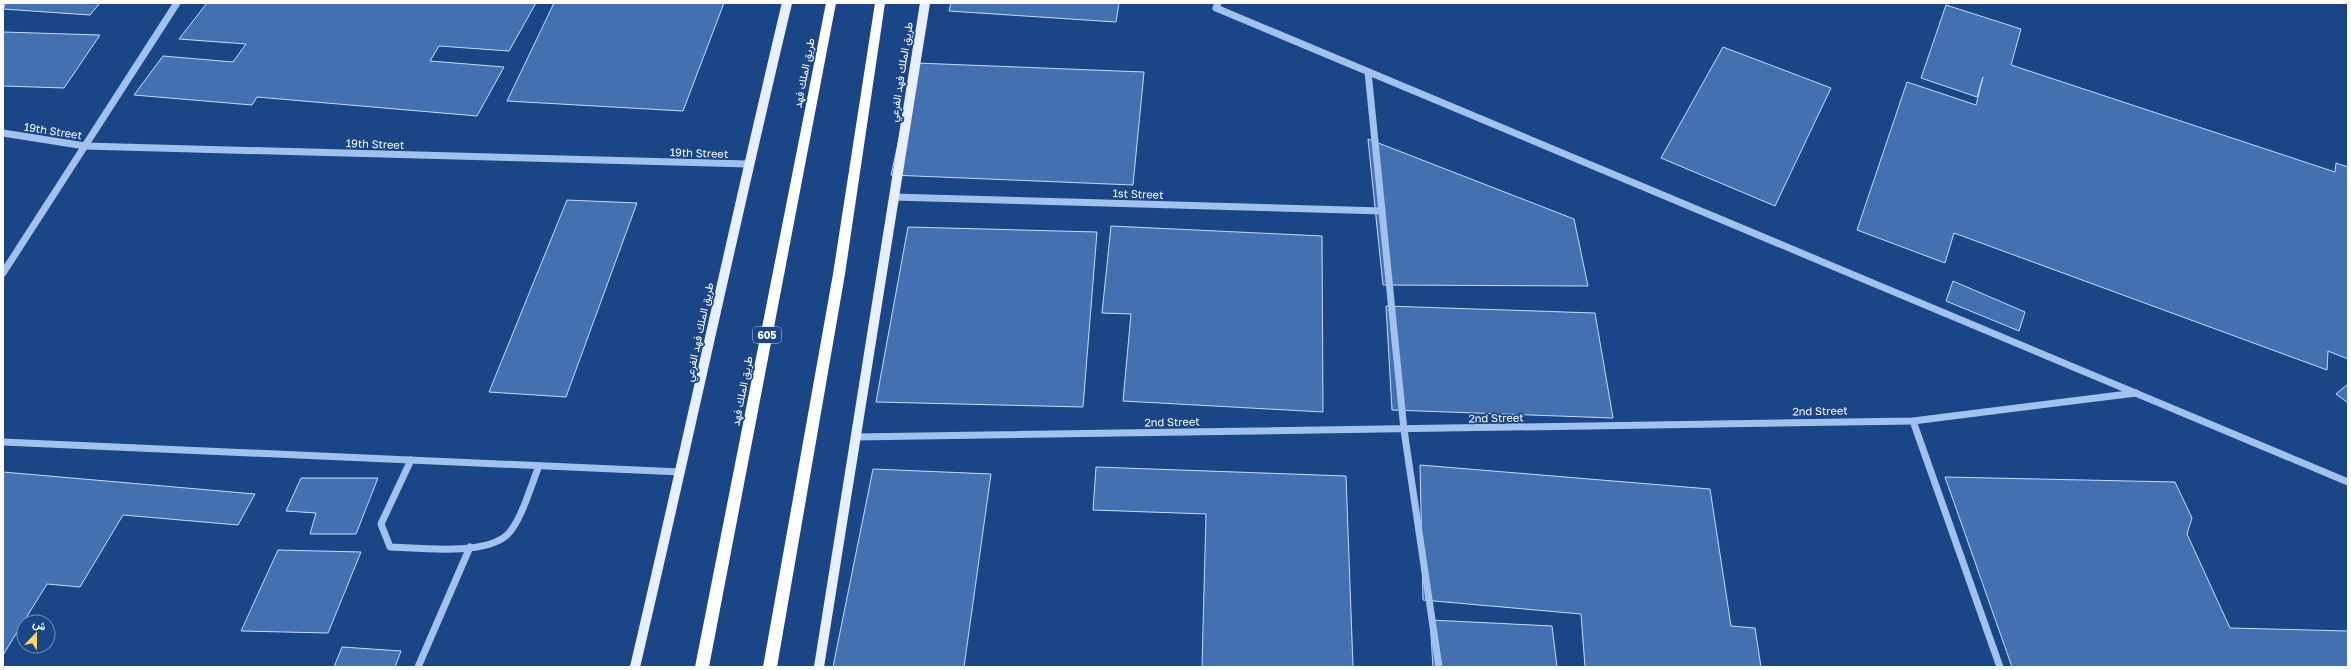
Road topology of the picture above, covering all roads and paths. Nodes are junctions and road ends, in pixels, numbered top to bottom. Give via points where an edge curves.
1 (177, 3) edge
2 (787, 3) edge
3 (831, 3) edge
4 (880, 3) edge
5 (925, 3) edge
6 (1218, 3) edge
7 (1368, 72) junction
8 (3, 133) edge
9 (85, 146) junction
10 (748, 164) junction
11 (893, 197) junction
12 (1382, 211) junction
13 (3, 273) edge
14 (2136, 393) junction
15 (1914, 421) junction
16 (1404, 430) junction
17 (855, 437) junction
18 (3, 442) edge
19 (411, 460) junction
20 (539, 466) junction
21 (681, 472) junction
22 (2348, 482) edge
23 (470, 547) junction
24 (418, 667) edge
25 (635, 667) edge
26 (702, 667) edge
27 (770, 667) edge
28 (818, 667) edge
29 (1439, 667) edge
30 (2000, 667) edge

1 - 9 street
2 - 10 main road, طريق الملك فهد الفرعي
3 - 26 highway, طريق الملك فهد / 605
4 - 27 highway via 839,274
5 - 11 main road, طريق الملك فهد الفرعي
6 - 7 street via 1216,8
7 - 12 street
7 - 14 street
8 - 9 street, 19th Street
9 - 10 street, 19th Street
9 - 13 street
10 - 21 main road, طريق الملك فهد الفرعي
11 - 12 street, 1st Street
11 - 17 main road, طريق الملك فهد الفرعي
12 - 16 street
14 - 15 street, 2nd Street
14 - 22 street
15 - 16 street, 2nd Street
15 - 30 street
16 - 17 street, 2nd Street
16 - 29 street
17 - 28 main road, طريق الملك فهد الفرعي
18 - 19 street
19 - 20 street
19 - 23 street via 381,524 390,547
20 - 21 street
20 - 23 street via 508,535 498,543
21 - 25 main road, طريق الملك فهد الفرعي
23 - 24 street

